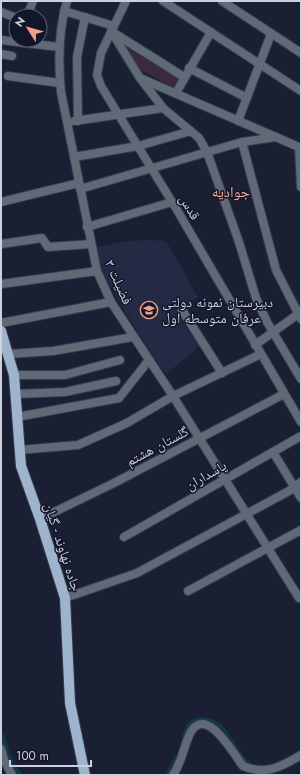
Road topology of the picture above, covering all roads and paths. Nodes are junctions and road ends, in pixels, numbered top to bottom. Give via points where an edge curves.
1 (67, 1) edge
2 (126, 1) edge
3 (163, 1) edge
4 (222, 1) edge
5 (64, 11) junction
6 (85, 17) junction
7 (112, 28) junction
8 (211, 32) junction
9 (271, 34) junction
10 (48, 45) edge
11 (59, 47) junction
12 (301, 53) edge
13 (1, 54) edge
14 (12, 56) dead end
15 (259, 64) junction
16 (189, 68) junction
17 (8, 76) dead end
18 (184, 77) junction
19 (140, 78) junction
20 (60, 83) junction
21 (301, 91) edge
22 (176, 93) junction
23 (247, 98) junction
24 (163, 108) junction
25 (118, 115) junction
26 (78, 121) junction
27 (238, 121) junction
28 (68, 122) junction
29 (191, 131) junction
30 (276, 137) junction
31 (242, 142) junction
32 (138, 146) junction
33 (300, 147) edge
34 (207, 152) junction
35 (74, 157) junction
36 (150, 169) junction
37 (80, 186) junction
38 (301, 187) edge
39 (1, 202) edge
40 (172, 202) junction
41 (87, 227) junction
42 (1, 244) edge
43 (91, 244) junction
44 (97, 271) junction
45 (1, 284) edge
46 (111, 302) junction
47 (182, 310) dead end
48 (300, 315) edge
49 (1, 323) edge
50 (1, 331) edge
51 (272, 332) junction
52 (133, 337) junction
53 (255, 345) junction
54 (9, 354) junction
55 (260, 354) junction
56 (120, 360) dead end
57 (149, 360) junction
58 (222, 373) junction
59 (14, 375) junction
60 (301, 379) edge
61 (116, 381) dead end
62 (16, 394) junction
63 (284, 394) junction
64 (173, 396) junction
65 (16, 417) junction
66 (301, 422) edge
67 (301, 436) edge
68 (199, 438) junction
69 (19, 450) junction
70 (273, 452) junction
71 (225, 480) junction
72 (298, 484) edge
73 (301, 498) edge
74 (247, 515) junction
75 (40, 519) junction
76 (301, 530) edge
77 (124, 537) dead end
78 (268, 548) junction
79 (188, 590) dead end
80 (65, 598) junction
81 (299, 598) dead end
82 (1, 749) edge
83 (301, 755) edge
84 (12, 775) edge
85 (85, 775) edge
86 (173, 775) edge

1 - 5 street, فضیلت ۳
2 - 7 street, قدس
3 - 8 street
4 - 9 street
5 - 6 street
5 - 11 street, فضیلت ۳
6 - 7 street
6 - 26 street via 78,57
7 - 18 street
7 - 19 street
7 - 25 street, قدس via 101,52 97,75
8 - 15 street
8 - 16 street
9 - 12 street
9 - 15 street
10 - 11 street
11 - 20 street, فضیلت ۳
13 - 14 street
15 - 21 street
15 - 23 street
16 - 18 street
16 - 23 street
17 - 20 street
18 - 22 street
19 - 22 street
19 - 24 street
20 - 28 street, فضیلت ۳
22 - 27 street
23 - 27 street
24 - 25 street
24 - 29 street
25 - 26 street
25 - 32 street, قدس
26 - 28 street
27 - 30 street
28 - 35 street, فضیلت ۳
29 - 32 street
29 - 34 street via 199,138
30 - 31 street
30 - 33 street
31 - 34 street
31 - 48 street via 276,270
32 - 35 street
32 - 36 street, قدس
33 - 38 street
34 - 36 street
34 - 51 street via 240,242 256,298
35 - 37 street, فضیلت ۳
36 - 37 street
36 - 40 street, قدس
37 - 39 street
37 - 41 street, فضیلت ۳
40 - 41 street
40 - 53 street, قدس
41 - 43 street, فضیلت ۳
42 - 43 street via 42,238 48,247
43 - 44 street, فضیلت ۳
44 - 45 street
44 - 46 street, فضیلت ۳
46 - 49 street
46 - 52 street, فضیلت ۳
47 - 58 street
48 - 51 street
50 - 54 main road, جاده نهاوند - گیان
51 - 53 street
51 - 60 street
52 - 54 street via 53,351
52 - 57 street, فضیلت ۳
53 - 55 street, قدس
54 - 59 main road, جاده نهاوند - گیان
55 - 58 street
55 - 63 street, قدس
56 - 59 street via 65,376
57 - 64 street, فضیلت ۳
57 - 65 street via 119,398
58 - 64 street
59 - 62 main road, جاده نهاوند - گیان
61 - 62 street via 64,392
62 - 65 main road, جاده نهاوند - گیان
63 - 66 street, قدس
63 - 68 street, گلستان هشتم
64 - 68 street, فضیلت ۳
64 - 69 street via 127,423 78,445
65 - 69 main road, جاده نهاوند - گیان
67 - 70 street, پاسداران
68 - 71 street, فضیلت ۳
68 - 75 street, گلستان هشتم
69 - 75 main road, جاده نهاوند - گیان via 24,478
70 - 71 street, پاسداران
70 - 72 street
71 - 74 street, فضیلت ۳
71 - 77 street, پاسداران
72 - 73 street
72 - 74 street
74 - 78 street, فضیلت ۳
74 - 80 street via 137,573
75 - 80 main road, جاده نهاوند - گیان
76 - 78 street
78 - 79 street
78 - 81 street, فضیلت ۳
80 - 85 main road, جاده نهاوند - گیان via 70,703
82 - 84 street
83 - 86 street via 284,769 272,774 251,772 243,766 214,728 201,725 196,726 189,736

